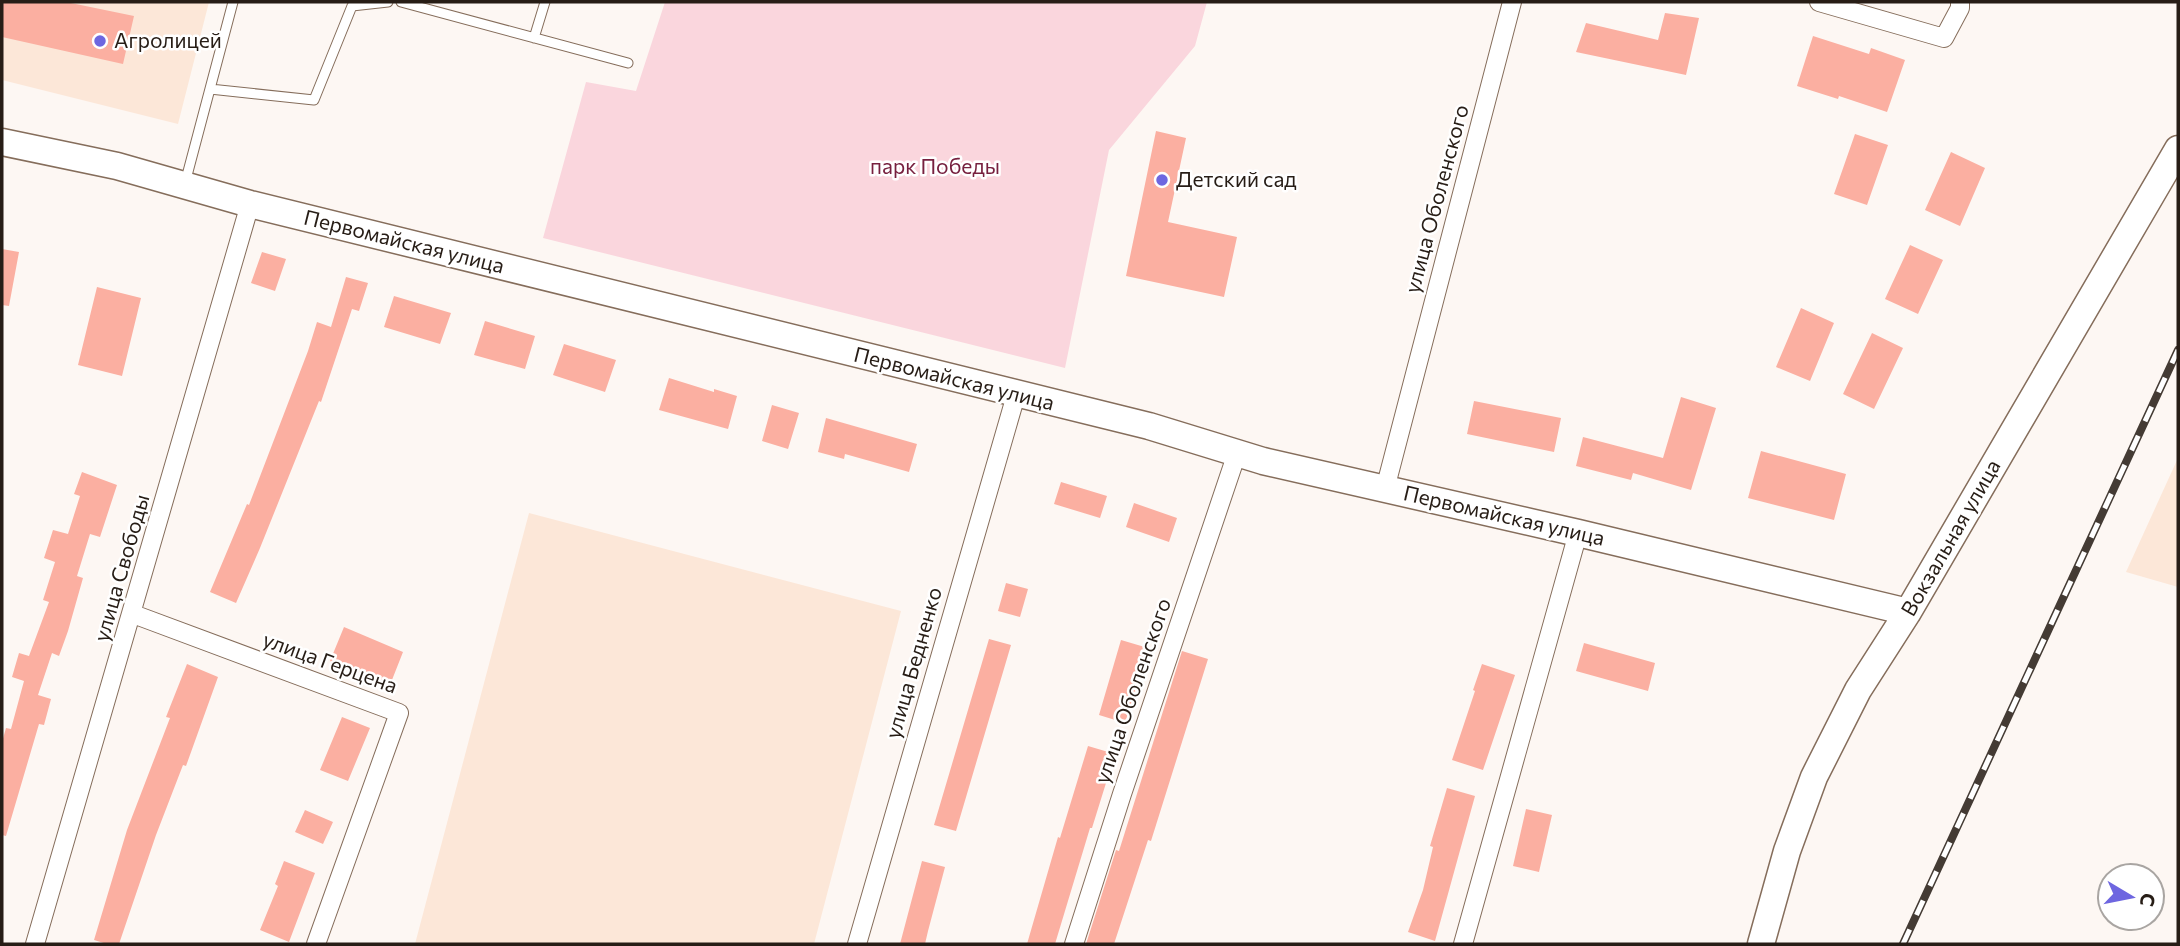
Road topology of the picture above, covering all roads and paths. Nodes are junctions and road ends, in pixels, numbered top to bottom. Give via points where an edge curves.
1 (233, 2) edge
2 (388, 2) edge
3 (401, 2) edge
4 (545, 2) edge
5 (1512, 2) edge
6 (1819, 2) edge
7 (1960, 2) edge
8 (534, 38) junction
9 (628, 63) dead end
10 (210, 89) junction
11 (2, 142) edge
12 (2178, 149) edge
13 (184, 185) junction
14 (250, 204) junction
15 (1016, 395) junction
16 (1237, 453) junction
17 (1385, 489) junction
18 (1578, 533) junction
19 (1908, 612) junction
20 (132, 614) junction
21 (35, 944) edge
22 (316, 944) edge
23 (857, 944) edge
24 (1074, 944) edge
25 (1463, 944) edge
26 (1761, 944) edge

1 - 10 lane
2 - 10 lane via 352,6 314,100
3 - 8 lane
4 - 8 lane
5 - 17 street, улица Оболенского
6 - 7 street via 1944,38
8 - 9 lane
10 - 13 lane
11 - 13 main road, Первомайская улица
12 - 19 main road, Вокзальная улица
13 - 14 main road, Первомайская улица
14 - 15 main road, Первомайская улица
14 - 20 street, улица Свободы
15 - 16 main road, Первомайская улица via 1149,426
15 - 23 street, улица Бедненко
16 - 17 main road, Первомайская улица
16 - 24 street, улица Оболенского
17 - 18 main road, Первомайская улица
18 - 19 main road, Первомайская улица
18 - 25 street
19 - 26 main road, Вокзальная улица via 1858,690 1814,777
20 - 21 street, улица Свободы
20 - 22 street, улица Герцена via 399,713

